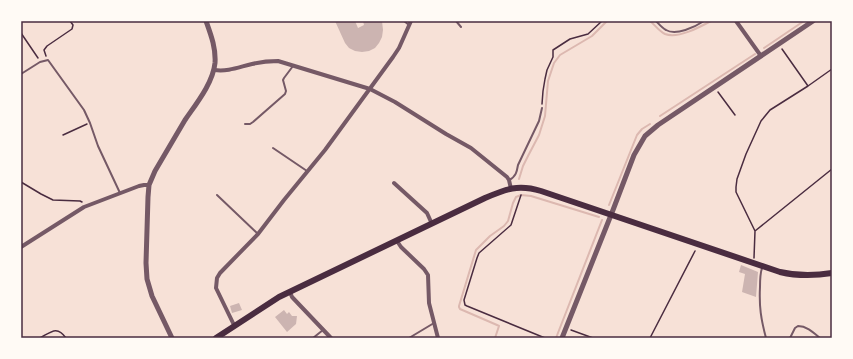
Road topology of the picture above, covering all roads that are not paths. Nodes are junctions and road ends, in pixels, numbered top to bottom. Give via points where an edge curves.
1 (206, 21) edge
2 (404, 21) edge
3 (456, 21) edge
4 (656, 21) edge
5 (704, 21) edge
6 (736, 21) edge
7 (813, 21) edge
8 (410, 23) edge
9 (461, 27) dead end
10 (761, 56) junction
11 (293, 66) junction
12 (214, 70) junction
13 (21, 74) edge
14 (370, 89) junction
15 (542, 108) road end
16 (245, 124) dead end
17 (273, 148) dead end
18 (308, 171) junction
19 (509, 180) junction
20 (394, 183) dead end
21 (149, 185) junction
22 (511, 189) junction
23 (120, 193) junction
24 (217, 195) dead end
25 (611, 215) junction
26 (432, 224) junction
27 (258, 234) junction
28 (397, 241) junction
29 (21, 247) edge
30 (763, 266) junction
31 (832, 273) edge
32 (290, 292) junction
33 (434, 323) junction
34 (234, 326) junction
35 (323, 330) junction
36 (172, 338) edge
37 (216, 338) edge
38 (313, 338) edge
39 (331, 338) edge
40 (409, 338) edge
41 (438, 338) edge
42 (562, 338) edge
43 (766, 338) edge
44 (790, 338) edge
45 (820, 338) edge

1 - 12 street via 215,52
2 - 8 lane
3 - 9 lane
4 - 5 lane via 671,32 682,31
6 - 10 street
7 - 10 street
8 - 14 street via 399,48
10 - 25 street via 658,124 645,136 634,155
11 - 12 street via 278,61 266,61 228,70
11 - 14 street
11 - 16 lane via 283,80 286,91 284,94 253,122
12 - 21 street via 158,164
13 - 23 lane via 48,60 84,110
14 - 18 street
14 - 19 street via 471,148
15 - 19 lane via 539,121 514,177
17 - 18 lane
18 - 27 street
19 - 22 street
20 - 26 street via 427,214
21 - 23 street
21 - 36 street via 146,256 148,279 152,296
22 - 25 main road via 541,191
22 - 26 main road via 485,198
23 - 29 street via 87,205
24 - 27 lane
25 - 30 main road
25 - 42 street
26 - 28 main road
27 - 34 street via 217,278 216,288
28 - 32 main road
28 - 33 street via 428,275 428,302
30 - 31 main road via 797,275
30 - 43 lane via 760,275 760,303
32 - 34 main road
32 - 35 street
33 - 40 lane
33 - 41 street
34 - 37 main road
35 - 38 lane
35 - 39 street
44 - 45 lane via 798,326 803,326

